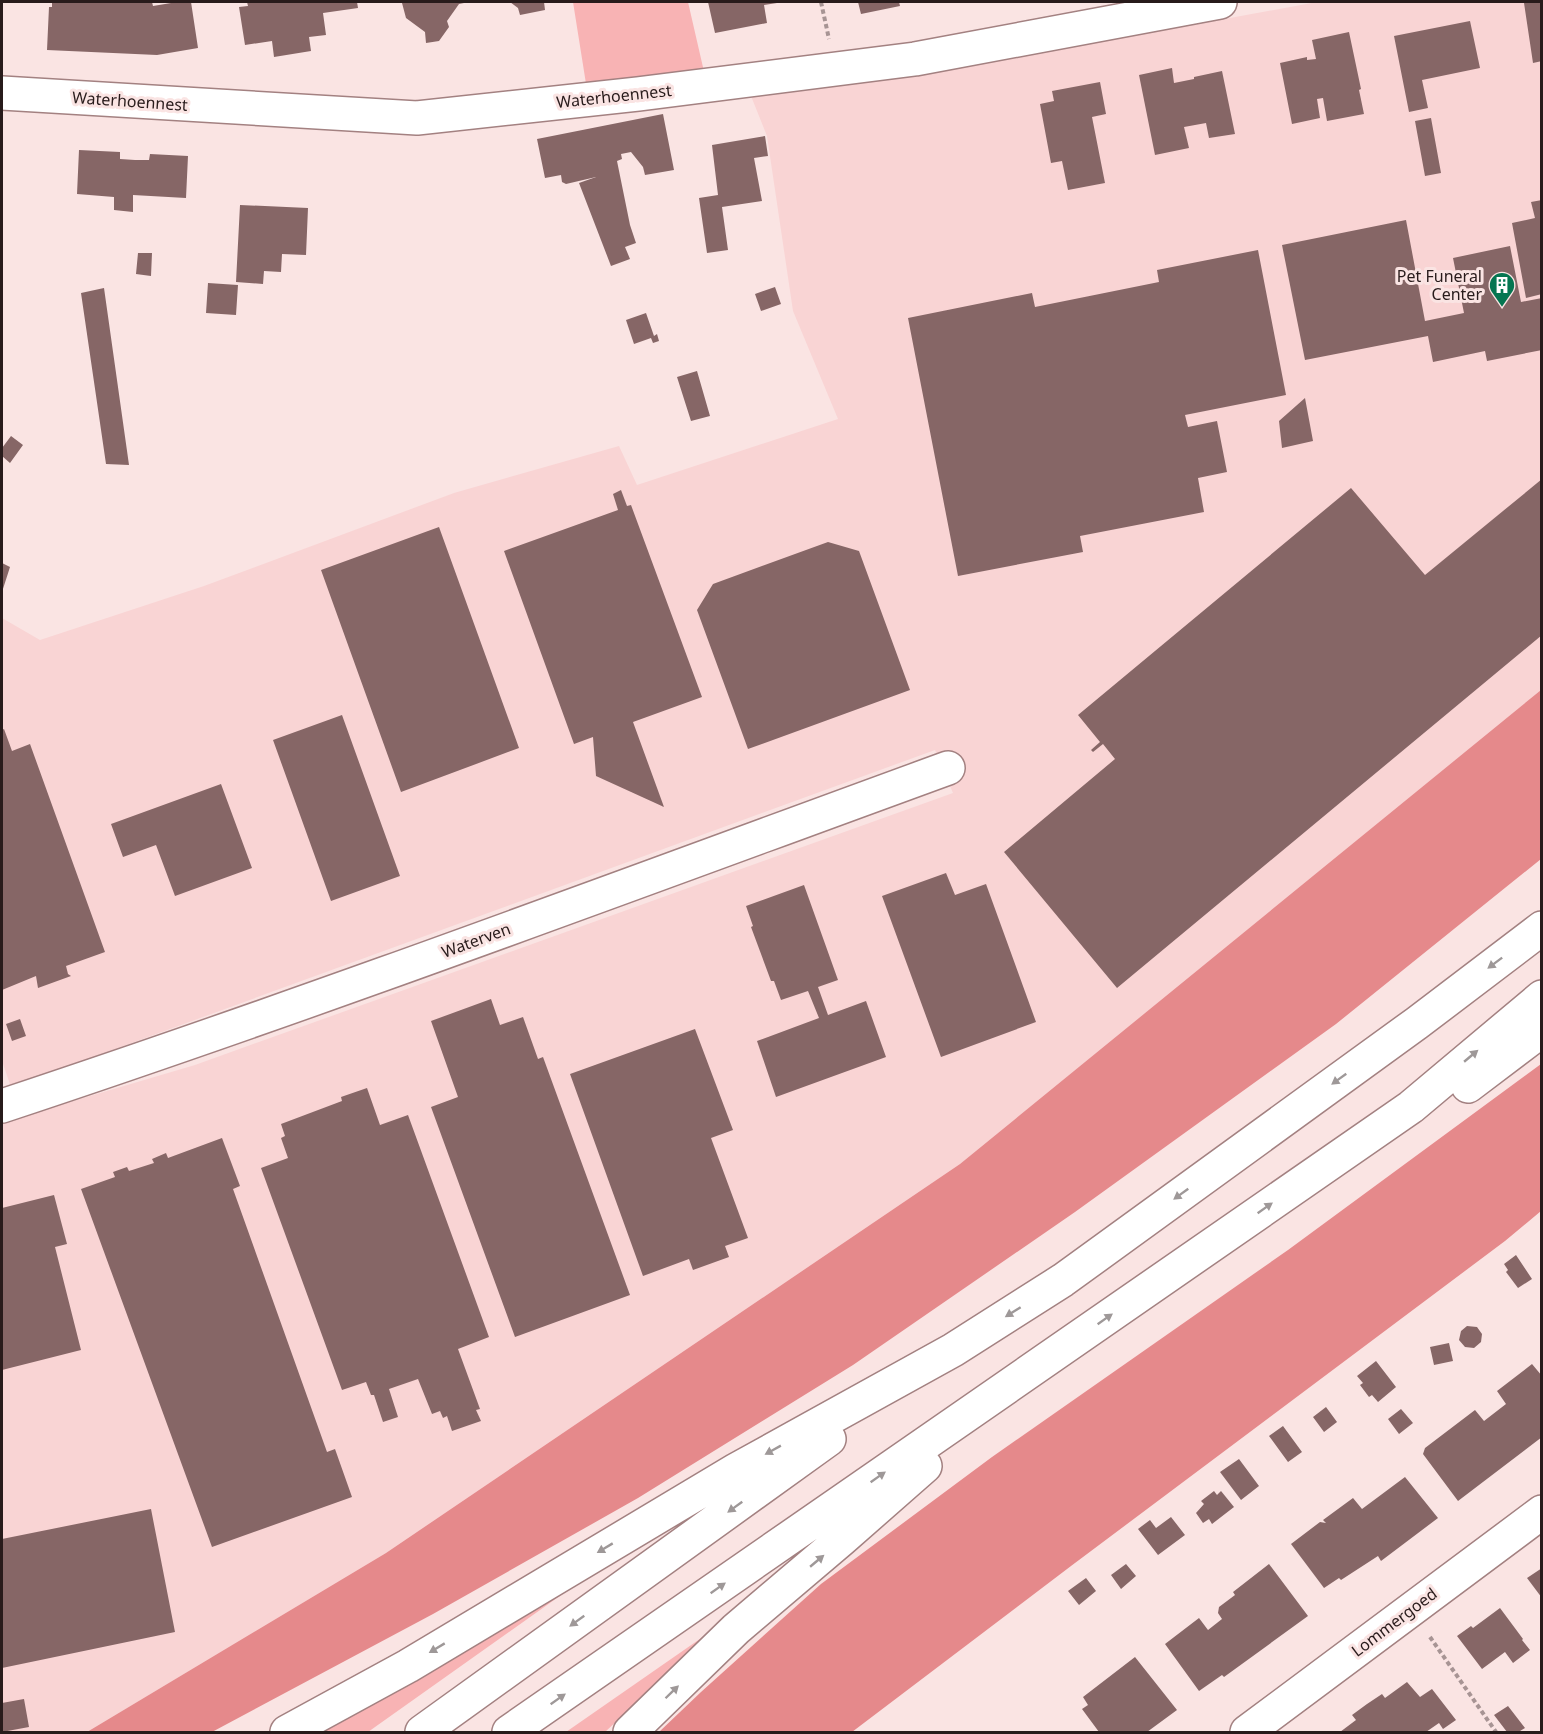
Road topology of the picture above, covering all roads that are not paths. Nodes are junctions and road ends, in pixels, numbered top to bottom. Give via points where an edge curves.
1 (1221, 2) edge
2 (2, 93) edge
3 (948, 768) dead end
4 (1542, 928) edge
5 (1542, 997) edge
6 (1542, 1030) edge
7 (2, 1106) edge
8 (1411, 1107) junction
9 (952, 1350) junction
10 (1035, 1368) junction
11 (1542, 1512) edge
12 (287, 1732) edge
13 (422, 1732) edge
14 (509, 1732) edge
15 (630, 1732) edge
16 (1247, 1732) edge

1 - 2 main road, Waterhoennest via 915,59 417,118
3 - 7 main road, Waterven via 416,962
4 -> 9 main road via 1063,1280
8 -> 5 main road
6 - 8 main road via 1455,1095
10 -> 8 main road
9 -> 12 main road via 736,1470 408,1666
9 -> 13 main road
14 -> 10 main road
15 -> 10 main road via 736,1629
11 - 16 main road, Lommergoed

